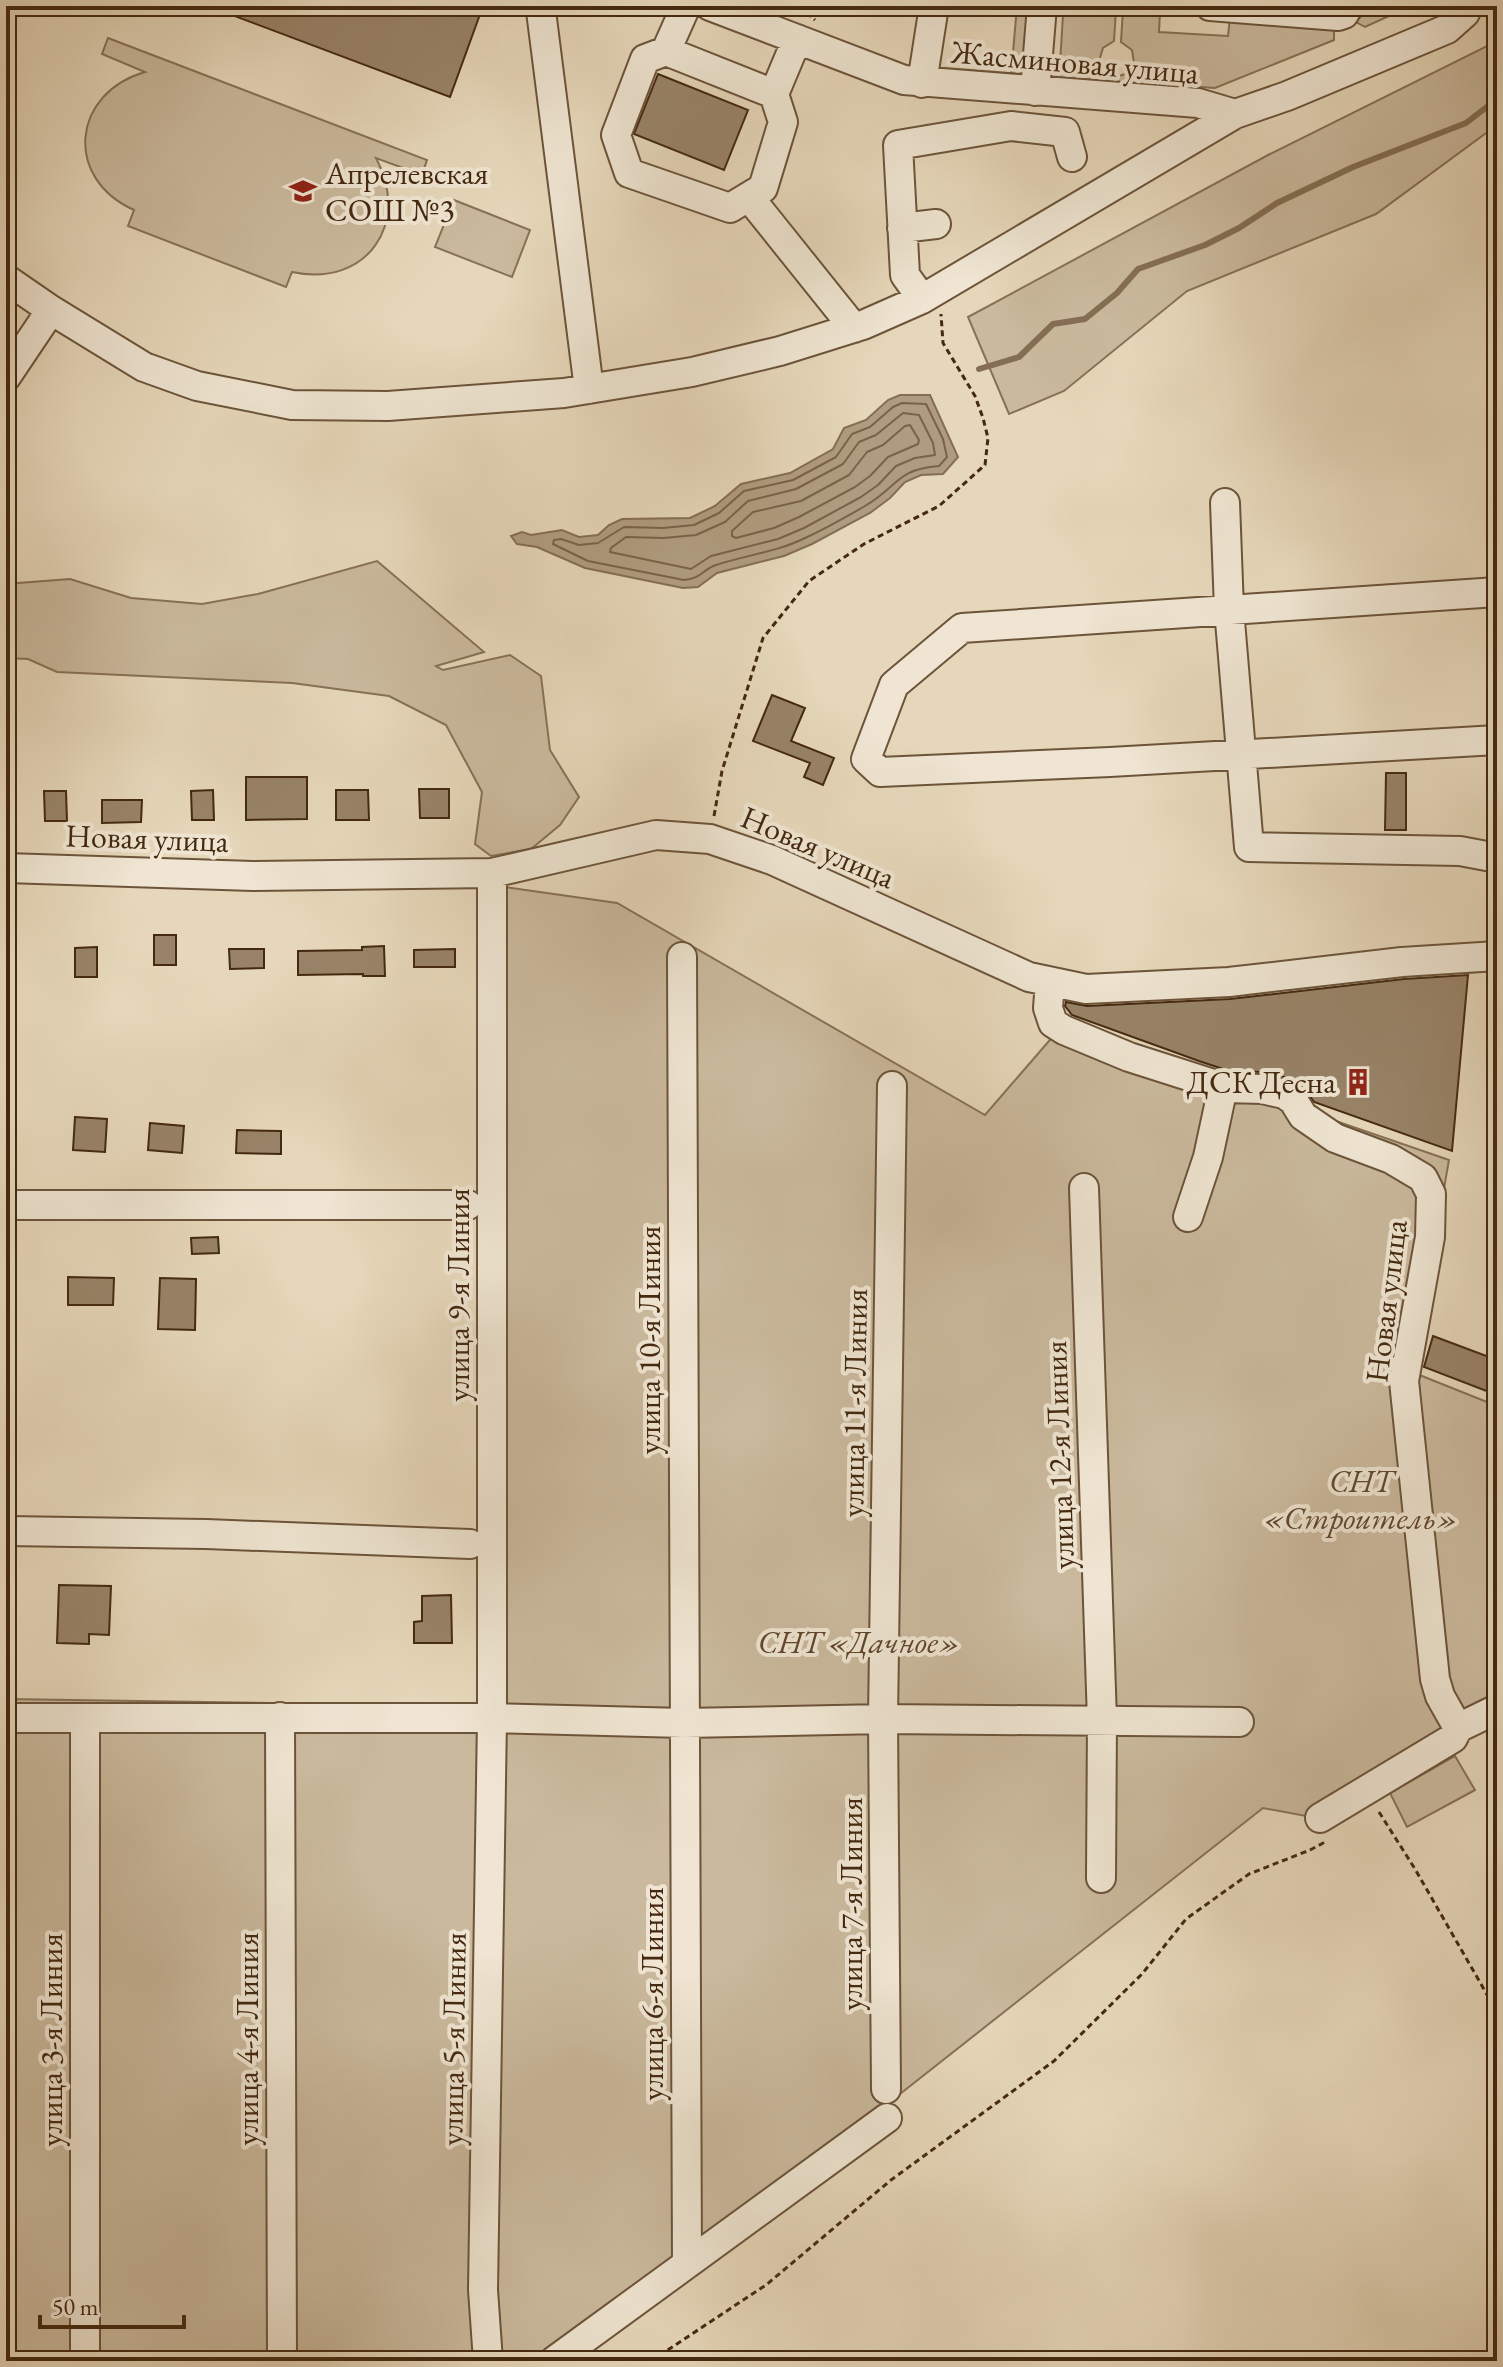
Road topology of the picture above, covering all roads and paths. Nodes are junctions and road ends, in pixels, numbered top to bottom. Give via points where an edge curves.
1 (543, 6) edge
2 (686, 6) edge
3 (710, 6) edge
4 (934, 6) edge
5 (1042, 6) edge
6 (1210, 6) edge
7 (1468, 6) edge
8 (1348, 7) edge
9 (797, 39) junction
10 (666, 51) junction
11 (922, 83) junction
12 (1035, 91) junction
13 (774, 94) junction
14 (1235, 114) junction
15 (1072, 157) dead end
16 (749, 197) junction
17 (936, 224) dead end
18 (902, 228) junction
19 (6, 279) edge
20 (929, 295) junction
21 (51, 310) junction
22 (854, 328) junction
23 (6, 377) edge
24 (589, 389) junction
25 (1225, 503) dead end
26 (1497, 592) edge
27 (1229, 609) junction
28 (1497, 740) edge
29 (1243, 754) junction
30 (710, 839) junction
31 (1497, 858) edge
32 (6, 868) edge
33 (492, 873) junction
34 (1497, 956) edge
35 (682, 957) dead end
36 (1050, 982) junction
37 (892, 1086) dead end
38 (1223, 1087) junction
39 (1084, 1188) dead end
40 (6, 1205) edge
41 (468, 1205) dead end
42 (1188, 1217) dead end
43 (6, 1531) edge
44 (470, 1544) dead end
45 (1497, 1709) edge
46 (280, 1717) junction
47 (6, 1718) edge
48 (492, 1718) junction
49 (883, 1719) junction
50 (85, 1720) junction
51 (1102, 1720) junction
52 (1239, 1722) dead end
53 (684, 1723) junction
54 (1458, 1728) junction
55 (1364, 1792) junction
56 (1329, 1827) joint
57 (1101, 1878) dead end
58 (1497, 2012) edge
59 (886, 2089) dead end
60 (887, 2118) dead end
61 (687, 2264) junction
62 (85, 2361) edge
63 (282, 2361) edge
64 (488, 2361) edge
65 (554, 2361) edge
66 (651, 2361) edge

1 - 24 street
2 - 10 street
3 - 9 street, Жасминовая улица
4 - 11 street
5 - 12 street
6 - 8 street via 1338,16
7 - 14 street, Жасминовая улица via 1447,29
9 - 11 street, Жасминовая улица via 884,74
9 - 13 street
10 - 13 street
10 - 16 street via 645,59 616,135 629,173 730,208
11 - 12 street, Жасминовая улица
12 - 14 street, Жасминовая улица via 1198,103
13 - 16 street via 783,122 763,188
14 - 20 street
15 - 18 street via 1065,132 1011,126 898,145
16 - 22 street
17 - 18 street
18 - 20 street via 905,275
19 - 21 street
20 - 22 street
20 - 30 path via 943,343 983,418 988,438 985,465 939,506 864,544 809,581 763,638 722,771
21 - 23 street
21 - 24 street via 144,367 197,386 292,405 388,406
22 - 24 street via 692,372
25 - 27 street
26 - 27 street
27 - 29 street
27 - 29 street via 962,628 894,685 866,759 880,772
28 - 29 street
29 - 31 street via 1249,847 1460,851
30 - 33 street, Новая улица via 656,835
30 - 36 street, Новая улица via 772,860
32 - 33 street, Новая улица via 253,876
33 - 48 street, улица 9-я Линия
34 - 36 street, Новая улица via 1113,989
35 - 53 street, улица 10-я Линия
36 - 38 street, Новая улица via 1048,1008 1053,1023 1064,1030
37 - 49 street, улица 11-я Линия
38 - 42 street
38 - 54 street, Новая улица via 1284,1094 1303,1116 1335,1138 1423,1178 1431,1194 1430,1237 1404,1381 1435,1679
39 - 51 street, улица 12-я Линия
40 - 41 street
43 - 44 street
45 - 54 street
46 - 48 street
46 - 50 street
46 - 63 street, улица 4-я Линия
47 - 50 street
48 - 53 street
48 - 64 street, улица 5-я Линия via 483,2290
49 - 51 street
49 - 53 street
49 - 59 street, улица 7-я Линия
50 - 62 street, улица 3-я Линия
51 - 52 street
51 - 57 street, улица 12-я Линия
53 - 61 street, улица 6-я Линия
54 - 55 street via 1453,1738
55 - 56 street
55 - 58 path
56 - 66 path via 1310,1850 1249,1874 1186,1919 1142,1974 1054,2061 891,2180 766,2285
60 - 61 street
61 - 65 street

